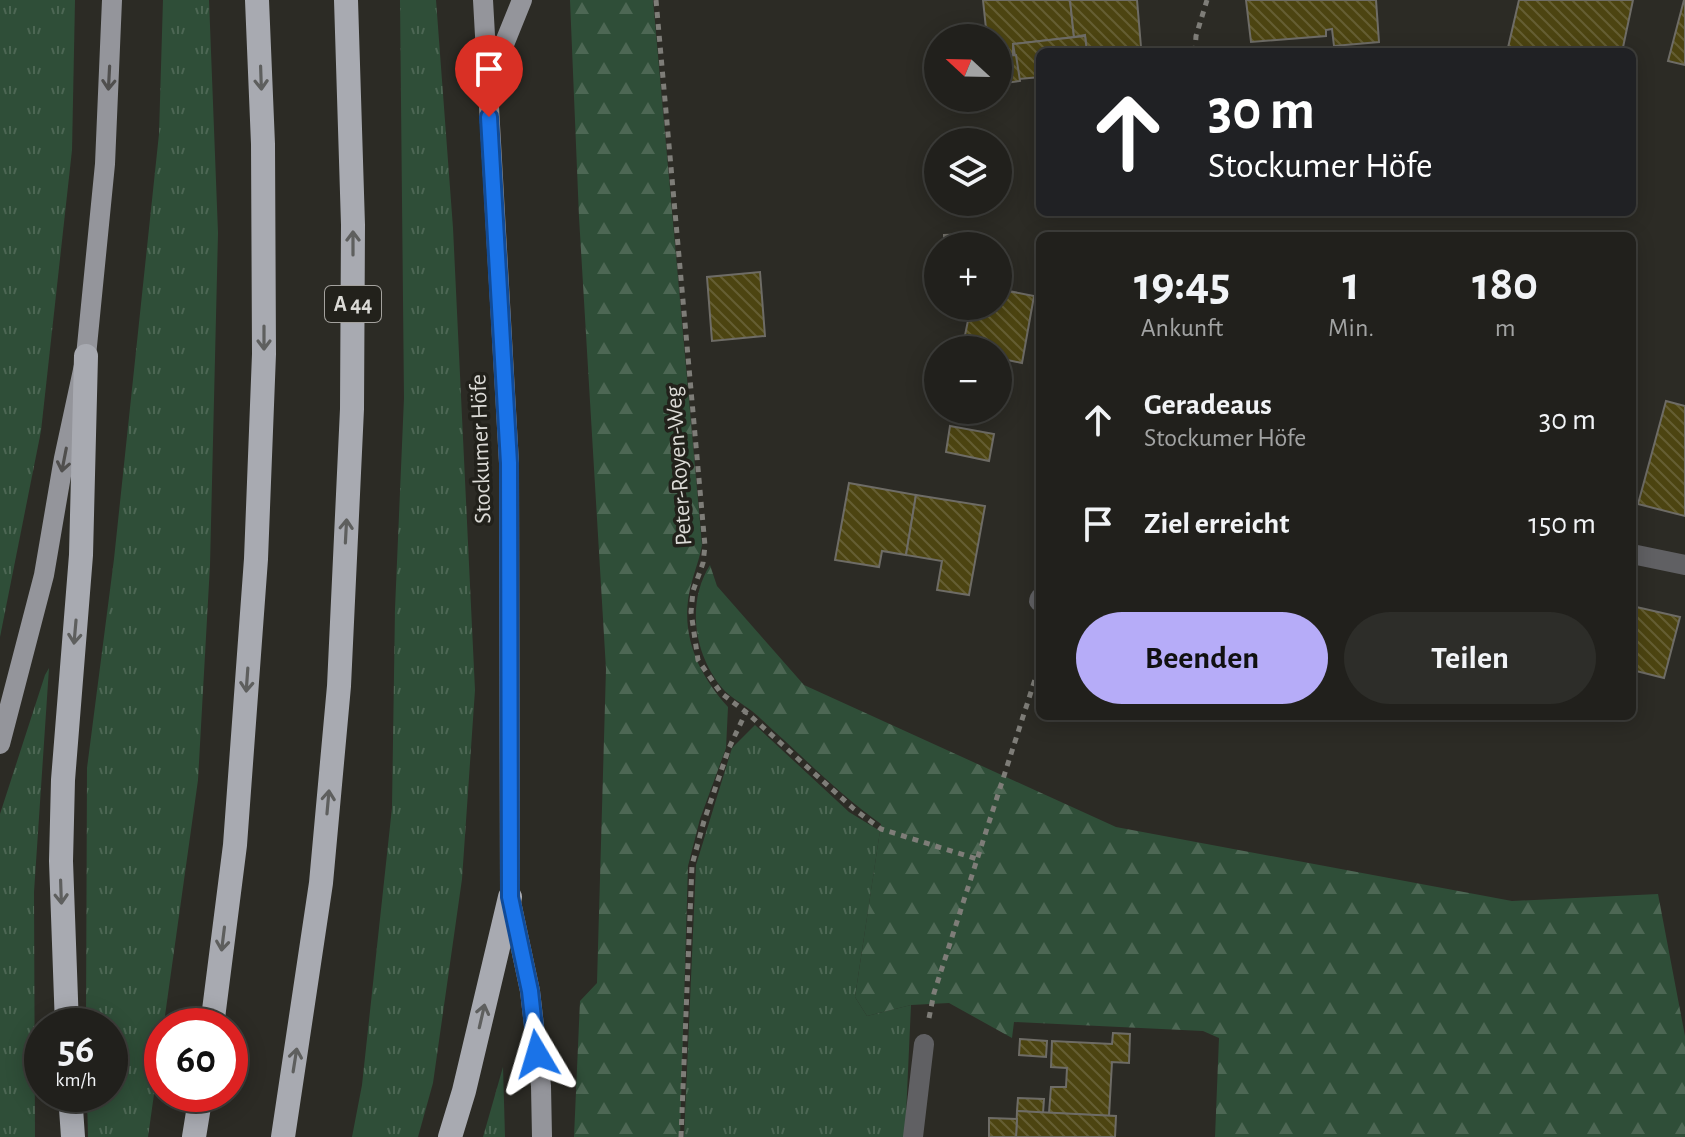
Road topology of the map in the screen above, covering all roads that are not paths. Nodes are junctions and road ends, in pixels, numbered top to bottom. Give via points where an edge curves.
1 (112, 0) edge
2 (257, 0) edge
3 (346, 0) edge
4 (483, 0) edge
5 (522, 0) edge
6 (487, 86) junction
7 (86, 356) junction
8 (1636, 555) edge
9 (1685, 565) edge
10 (0, 744) edge
11 (510, 897) junction
12 (66, 1008) edge
13 (214, 1008) edge
14 (924, 1044) road end
15 (71, 1112) edge
16 (198, 1112) edge
17 (73, 1137) edge
18 (194, 1137) edge
19 (283, 1137) edge
20 (450, 1137) edge
21 (542, 1137) edge
22 (913, 1137) edge

1 -> 7 main road via 105,164
2 -> 13 highway via 264,354 256,559 235,845
19 -> 3 highway, A 44 via 321,883 339,686 352,394
4 - 6 main road, Stockumer Höfe
5 - 6 main road
6 - 11 main road, Stockumer Höfe via 509,463
7 -> 10 main road via 44,575
7 -> 12 highway via 81,555 62,794
8 - 9 street
20 -> 11 highway
11 - 21 main road, Stockumer Höfe via 530,991
14 - 22 street
15 - 17 highway
16 - 18 highway

